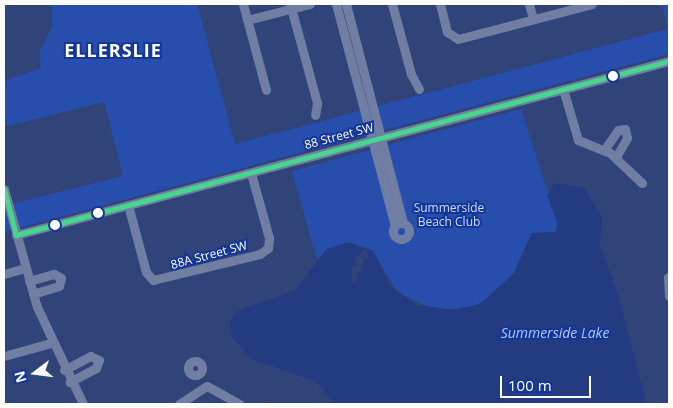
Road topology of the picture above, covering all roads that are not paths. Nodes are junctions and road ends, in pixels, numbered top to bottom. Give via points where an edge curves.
1 (243, 4) edge
2 (310, 4) edge
3 (336, 4) edge
4 (346, 4) edge
5 (392, 4) edge
6 (440, 4) edge
7 (529, 4) edge
8 (592, 4) edge
9 (291, 6) edge
10 (533, 19) junction
11 (247, 20) junction
12 (669, 61) edge
13 (419, 89) dead end
14 (563, 89) junction
15 (266, 90) dead end
16 (315, 115) dead end
17 (377, 139) junction
18 (604, 150) junction
19 (616, 157) junction
20 (251, 173) junction
21 (642, 182) dead end
22 (4, 189) edge
23 (128, 205) junction
24 (399, 224) dead end
25 (16, 236) junction
26 (25, 268) junction
27 (4, 274) edge
28 (668, 277) dead end
29 (29, 281) junction
30 (32, 294) junction
31 (669, 296) edge
32 (51, 343) junction
33 (4, 356) edge
34 (64, 370) junction
35 (199, 377) dead end
36 (70, 382) junction
37 (204, 387) junction
38 (83, 404) edge
39 (179, 404) edge
40 (239, 404) edge

1 - 11 street
2 - 9 street
3 - 17 street
4 - 17 street
5 - 13 street
6 - 10 street via 452,38
7 - 10 street
8 - 10 street
9 - 11 street
9 - 16 street via 317,103
11 - 15 street
12 - 14 street, 88 Street SW
14 - 17 street, 88 Street SW
14 - 18 street via 576,138
17 - 20 street, 88 Street SW
17 - 24 street
18 - 19 street
18 - 19 street via 618,130 625,129 628,136
19 - 21 street
20 - 23 street, 88 Street SW
20 - 23 street, 88A Street SW via 268,248 260,254 153,280 146,272
22 - 25 street
23 - 25 street, 88 Street SW
25 - 26 street
26 - 27 street
26 - 29 street
28 - 31 street
29 - 30 street
29 - 30 street via 54,274 61,278 59,286
30 - 32 street
32 - 33 street
32 - 34 street
34 - 36 street
34 - 36 street via 92,356 99,360 96,368
35 - 37 street
36 - 38 street
37 - 39 street
37 - 40 street

